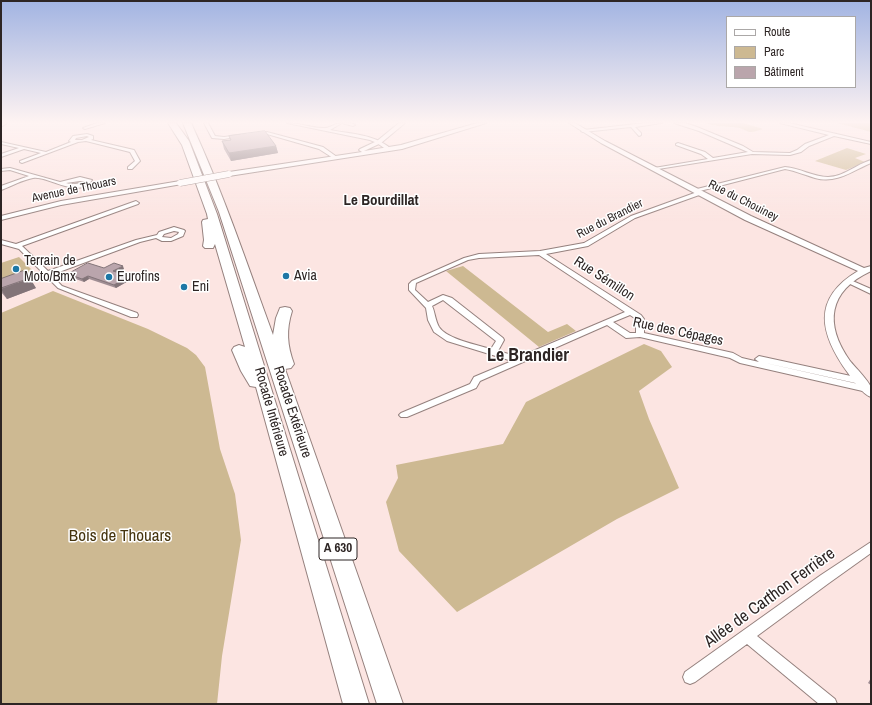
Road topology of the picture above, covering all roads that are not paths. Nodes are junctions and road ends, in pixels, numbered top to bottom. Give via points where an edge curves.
1 (40, 156) edge
2 (135, 156) edge
3 (191, 156) edge
4 (202, 156) edge
5 (332, 156) edge
6 (343, 156) edge
7 (630, 156) edge
8 (707, 156) edge
9 (732, 156) edge
10 (335, 158) junction
11 (711, 159) junction
12 (871, 161) edge
13 (22, 162) dead end
14 (130, 168) dead end
15 (654, 169) junction
16 (1, 170) edge
17 (34, 176) junction
18 (60, 183) dead end
19 (1, 188) edge
20 (698, 192) junction
21 (206, 197) junction
22 (136, 203) dead end
23 (221, 205) junction
24 (1, 218) edge
25 (238, 225) dead end
26 (158, 236) dead end
27 (1, 242) edge
28 (17, 246) junction
29 (209, 246) dead end
30 (540, 253) junction
31 (868, 269) edge
32 (47, 274) junction
33 (848, 281) junction
34 (871, 292) edge
35 (427, 305) junction
36 (285, 311) dead end
37 (630, 312) junction
38 (134, 315) dead end
39 (608, 322) junction
40 (640, 335) junction
41 (239, 350) dead end
42 (493, 353) junction
43 (733, 356) junction
44 (519, 360) junction
45 (860, 381) junction
46 (869, 391) edge
47 (277, 396) junction
48 (404, 415) dead end
49 (871, 547) edge
50 (748, 637) junction
51 (690, 678) dead end
52 (356, 704) edge
53 (390, 704) edge
54 (830, 704) edge

1 - 13 street
2 - 14 street via 138,161
3 - 21 highway, Rocade Intérieure / A 630
4 - 23 highway, Rocade Extérieure / A 630
5 - 10 street
6 - 10 street, Avenue de Thouars
7 - 15 street, Rue du Chouiney
8 - 11 street
9 - 11 street
10 - 24 street, Avenue de Thouars, bridge via 61,203
11 - 15 street
12 - 20 street, Rue du Brandier via 834,178 822,178 785,168
15 - 20 street, Rue du Chouiney
16 - 17 street via 8,169
17 - 18 street
17 - 19 street
20 - 30 street, Rue du Brandier via 633,217 586,245
20 - 31 street, Rue du Chouiney via 762,224
21 - 29 highway via 205,216
21 - 47 highway, Rocade Intérieure / A 630
22 - 28 street
23 - 25 highway via 230,210
23 - 47 highway, Rocade Extérieure / A 630
26 - 32 street
27 - 28 street
28 - 32 street
30 - 35 street, Rue du Brandier via 479,256 414,282 412,290
30 - 37 street, Rue Sémillon
31 - 33 street
32 - 38 street via 60,287
33 - 34 street
33 - 45 street via 837,292 831,304 828,313 829,326 840,353
35 - 42 street via 431,310 434,325 443,335
35 - 42 street via 444,297 449,300 500,340
36 - 47 highway via 279,328 283,357 290,376
37 - 39 street
37 - 40 street, Rue Sémillon via 640,319
39 - 40 street, Rue des Cépages via 624,334
39 - 44 street
40 - 43 street, Rue des Cépages
41 - 47 highway via 249,371
42 - 44 street
43 - 45 street, Rue des Cépages via 741,355
43 - 46 street, Rue des Cépages via 740,360
44 - 48 street via 477,379 473,386
45 - 46 street
47 - 52 highway, Rocade Intérieure / A 630
47 - 53 highway, Rocade Extérieure / A 630
49 - 50 street, Allée de Carthon Ferrière via 791,602
50 - 51 street, Allée de Carthon Ferrière
50 - 54 street

